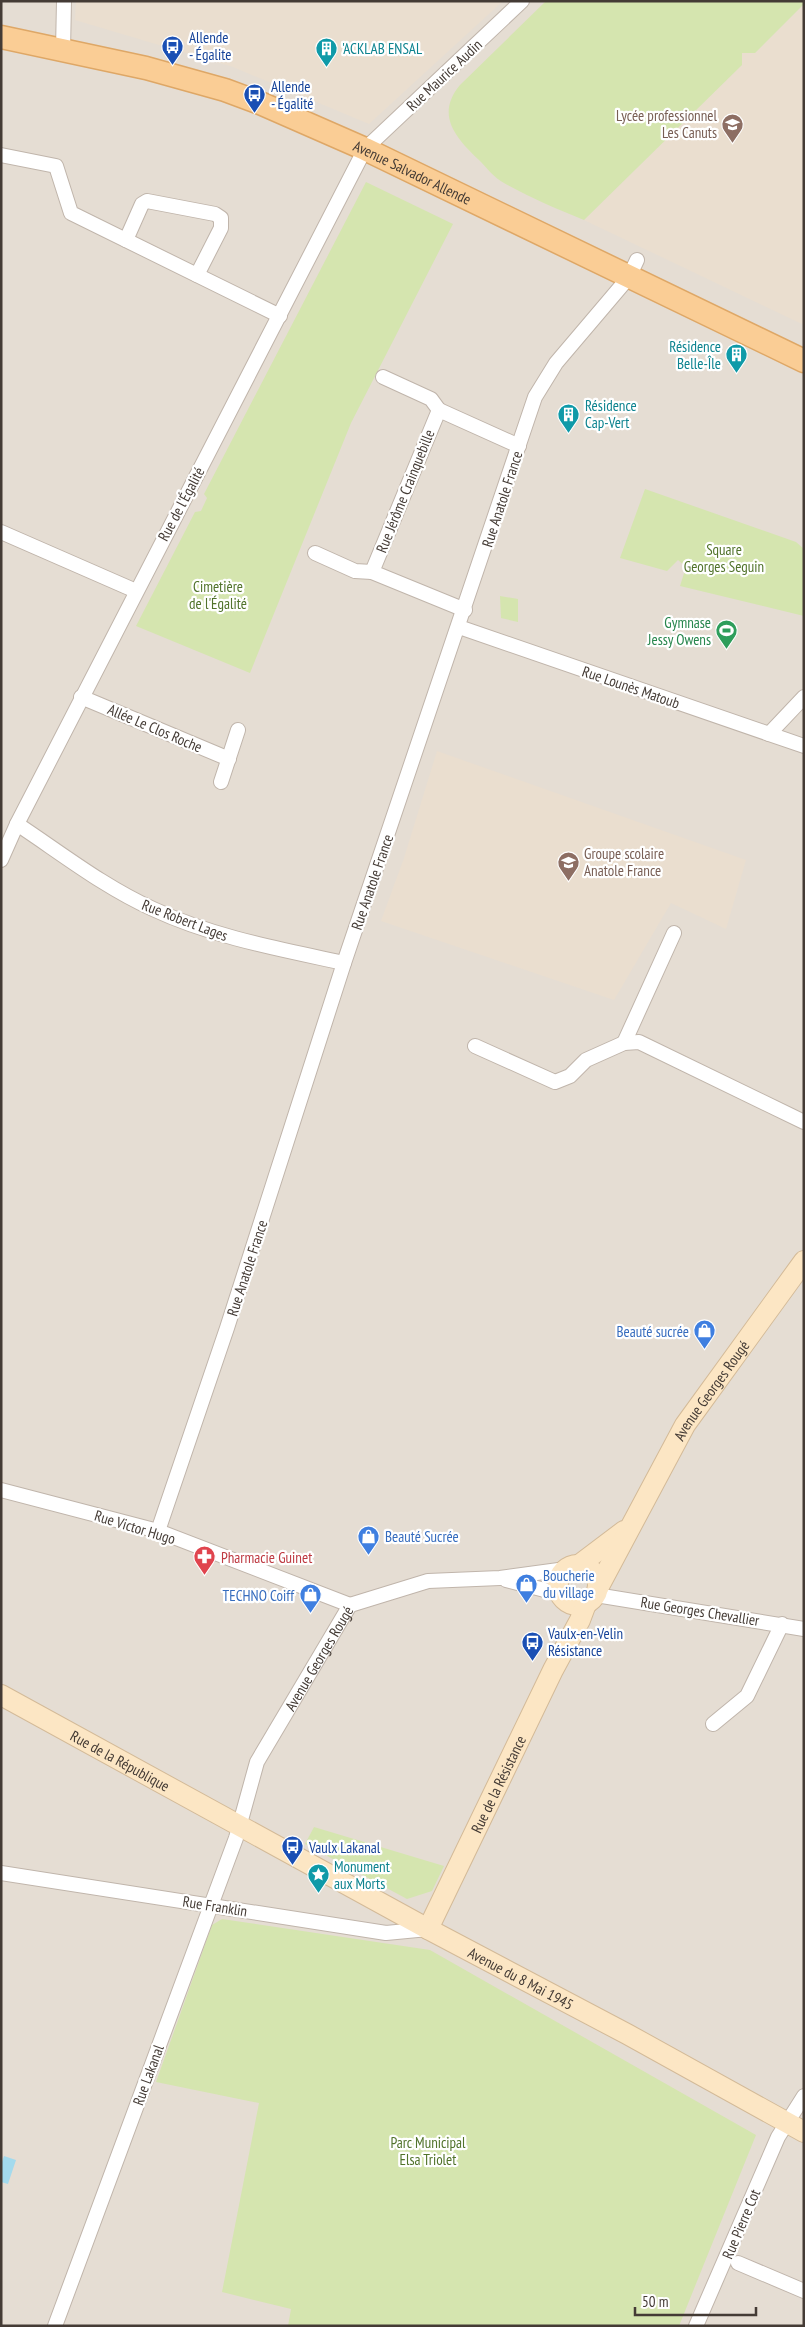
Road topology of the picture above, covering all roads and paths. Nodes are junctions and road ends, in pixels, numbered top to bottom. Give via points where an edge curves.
1 (64, 1) edge
2 (522, 1) edge
3 (1, 37) edge
4 (63, 50) junction
5 (365, 149) junction
6 (1, 155) edge
7 (126, 240) junction
8 (633, 269) junction
9 (197, 275) junction
10 (280, 316) junction
11 (804, 361) edge
12 (383, 378) dead end
13 (438, 410) junction
14 (519, 446) junction
15 (1, 532) edge
16 (315, 553) dead end
17 (372, 572) junction
18 (136, 591) junction
19 (465, 610) junction
20 (459, 627) junction
21 (81, 697) junction
22 (804, 697) edge
23 (238, 730) dead end
24 (769, 734) junction
25 (804, 746) edge
26 (229, 759) junction
27 (221, 782) dead end
28 (10, 831) edge
29 (1, 860) edge
30 (674, 933) dead end
31 (344, 962) junction
32 (624, 1043) junction
33 (475, 1046) dead end
34 (804, 1122) edge
35 (804, 1262) edge
36 (1, 1490) edge
37 (630, 1526) junction
38 (158, 1531) junction
39 (573, 1567) junction
40 (500, 1578) junction
41 (561, 1596) junction
42 (593, 1596) junction
43 (350, 1605) junction
44 (782, 1624) junction
45 (804, 1628) edge
46 (569, 1640) junction
47 (2, 1698) edge
48 (713, 1724) dead end
49 (240, 1825) junction
50 (1, 1873) edge
51 (211, 1906) junction
52 (428, 1929) junction
53 (804, 2096) edge
54 (796, 2128) edge
55 (738, 2263) dead end
56 (804, 2291) edge
57 (55, 2326) edge
58 (696, 2326) edge

1 - 4 street
2 - 5 street, Rue Maurice Audin
3 - 4 main road, Avenue Salvador Allende
4 - 5 main road, Avenue Salvador Allende via 225,90
5 - 8 main road, Avenue Salvador Allende
5 - 10 street, Rue de l'Égalité
6 - 7 street via 56,166 72,213
7 - 9 street
7 - 9 street via 142,204 147,201 215,214 222,218 221,228
8 - 11 main road, Avenue Salvador Allende
8 - 14 street, Rue Anatole France via 556,363 535,396
9 - 10 street
10 - 18 street, Rue de l'Égalité
12 - 13 street, Rue Jérôme Crainquebille via 430,399
13 - 14 street, Rue Jérôme Crainquebille
13 - 17 street, Rue Jérôme Crainquebille
14 - 19 street, Rue Anatole France
15 - 18 street
16 - 17 street, Rue Jérôme Crainquebille via 355,571
17 - 19 street, Rue Jérôme Crainquebille
18 - 21 street, Rue de l'Égalité
19 - 20 street, Rue Anatole France
20 - 24 street, Rue Lounès Matoub
20 - 31 street, Rue Anatole France
21 - 26 street, Allée Le Clos Roche
21 - 28 street, Rue de l'Égalité
22 - 24 street
23 - 26 street
24 - 25 street, Rue Lounès Matoub
26 - 27 street
28 - 29 street, Rue de l'Égalité
28 - 31 street, Rue Robert Lages via 153,910 240,941
30 - 32 street
31 - 38 street, Rue Anatole France via 227,1328
32 - 33 street via 586,1060 570,1076 555,1082
32 - 34 street via 638,1042
35 - 37 street, Avenue Georges Rougé via 685,1425
36 - 38 street, Rue Victor Hugo
37 - 39 street, Avenue Georges Rougé
37 - 42 street, Avenue Georges Rougé
38 - 43 street, Rue Victor Hugo
39 - 40 street, Avenue Georges Rougé
39 - 41 street via 558,1579
39 - 42 street via 591,1570 595,1575
40 - 41 street, Avenue Georges Rougé
40 - 43 street, Avenue Georges Rougé via 428,1581
41 - 42 street via 573,1605
41 - 46 street
42 - 44 street, Rue Georges Chevallier
42 - 46 street, Rue de la Résistance
43 - 49 street, Avenue Georges Rougé via 257,1762
44 - 45 street, Rue Georges Chevallier
44 - 48 street via 747,1696
46 - 52 street, Rue de la Résistance
47 - 49 street, Rue de la République
49 - 51 street, Rue Lakanal
49 - 52 street, Avenue du 8 Mai 1945
50 - 51 street, Rue Franklin
51 - 52 street, Rue Franklin via 386,1933
51 - 57 street, Rue Lakanal
52 - 54 street, Avenue du 8 Mai 1945
53 - 54 street, Rue Pierre Cot
54 - 58 street, Rue Pierre Cot via 778,2137
55 - 56 street

